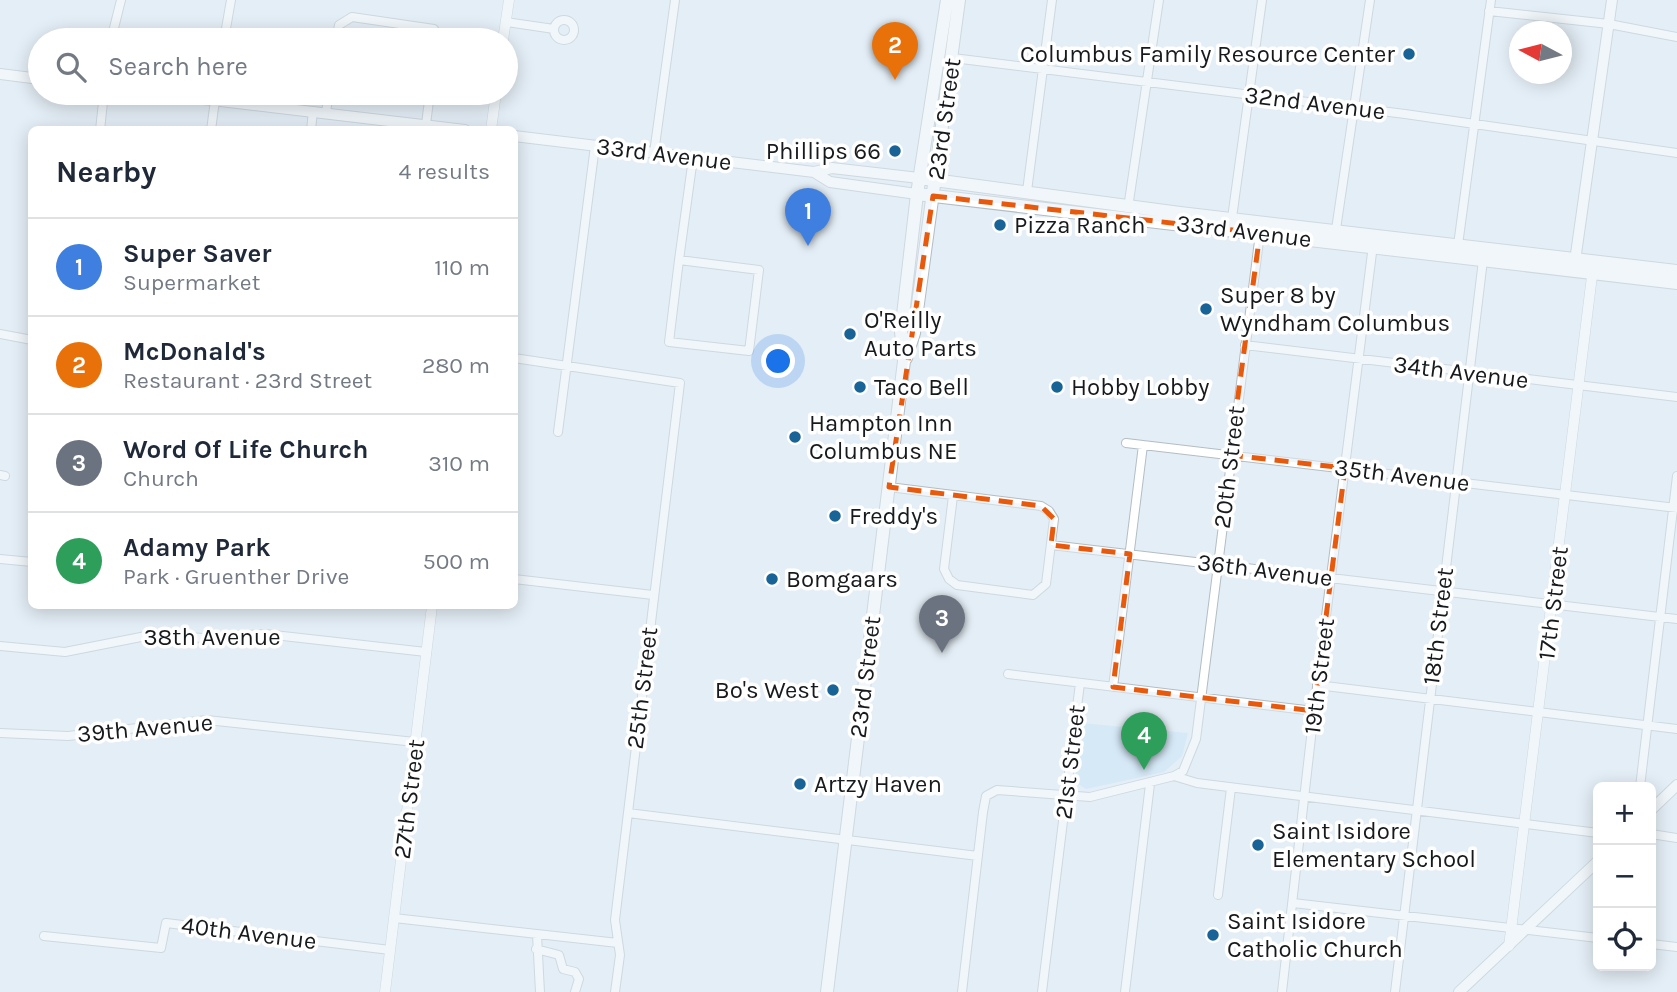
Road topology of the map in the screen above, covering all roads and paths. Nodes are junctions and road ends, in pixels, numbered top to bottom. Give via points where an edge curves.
1 (121, 0) edge
2 (231, 0) edge
3 (509, 0) edge
4 (675, 0) edge
5 (947, 0) edge
6 (959, 0) edge
7 (1052, 0) edge
8 (1159, 0) edge
9 (1262, 0) edge
10 (1370, 0) edge
11 (1491, 0) edge
12 (1612, 0) edge
13 (1489, 11) junction
14 (506, 22) junction
15 (1609, 24) junction
16 (114, 28) edge
17 (226, 28) edge
18 (338, 28) edge
19 (426, 28) edge
20 (505, 28) edge
21 (554, 29) dead end
22 (1677, 37) edge
23 (953, 58) junction
24 (1043, 68) junction
25 (0, 74) edge
26 (28, 78) edge
27 (1147, 82) junction
28 (1249, 95) junction
29 (103, 105) edge
30 (215, 105) edge
31 (274, 105) edge
32 (327, 105) edge
33 (428, 105) edge
34 (494, 105) edge
35 (1353, 108) junction
36 (313, 111) junction
37 (326, 112) junction
38 (426, 124) junction
39 (1475, 124) junction
40 (398, 125) edge
41 (100, 126) edge
42 (212, 126) edge
43 (311, 126) edge
44 (439, 126) edge
45 (492, 126) edge
46 (518, 136) edge
47 (1592, 141) junction
48 (595, 146) junction
49 (654, 153) junction
50 (1677, 153) edge
51 (693, 158) junction
52 (814, 172) junction
53 (919, 178) junction
54 (935, 180) junction
55 (1027, 191) junction
56 (917, 194) junction
57 (933, 196) junction
58 (1128, 211) junction
59 (1233, 218) junction
60 (1260, 233) junction
61 (1335, 237) junction
62 (1374, 241) junction
63 (1458, 245) junction
64 (679, 260) junction
65 (1483, 260) junction
66 (1575, 265) junction
67 (1593, 267) junction
68 (1677, 271) edge
69 (1677, 283) edge
70 (0, 334) edge
71 (28, 339) edge
72 (1245, 345) junction
73 (518, 359) edge
74 (1358, 359) junction
75 (904, 361) junction
76 (568, 367) junction
77 (1468, 373) junction
78 (1577, 386) junction
79 (1677, 397) edge
80 (558, 432) dead end
81 (1126, 443) dead end
82 (1143, 445) junction
83 (1230, 455) junction
84 (1345, 468) junction
85 (1677, 476) edge
86 (1455, 481) junction
87 (889, 487) junction
88 (1566, 495) junction
89 (953, 496) junction
90 (1675, 508) edge
91 (1051, 545) junction
92 (1130, 554) junction
93 (0, 559) edge
94 (28, 562) edge
95 (1217, 565) junction
96 (1332, 577) junction
97 (518, 579) edge
98 (1443, 592) junction
99 (653, 595) junction
100 (1553, 605) junction
101 (432, 609) edge
102 (1661, 617) junction
103 (1677, 619) edge
104 (0, 646) edge
105 (426, 652) junction
106 (1008, 674) dead end
107 (1080, 683) junction
108 (1317, 685) junction
109 (1113, 687) junction
110 (1202, 697) junction
111 (1430, 701) junction
112 (1314, 711) junction
113 (1539, 712) junction
114 (1647, 725) junction
115 (1677, 729) edge
116 (0, 733) edge
117 (415, 742) junction
118 (1174, 776) junction
119 (1641, 782) edge
120 (1150, 784) junction
121 (1677, 785) edge
122 (1230, 788) junction
123 (1066, 796) junction
124 (1306, 797) junction
125 (1656, 805) edge
126 (1417, 809) junction
127 (628, 813) junction
128 (1525, 822) junction
129 (1593, 832) edge
130 (1656, 835) edge
131 (1677, 838) edge
132 (845, 840) junction
133 (978, 856) junction
134 (1593, 866) edge
135 (1217, 895) dead end
136 (1293, 903) junction
137 (1404, 916) junction
138 (394, 918) junction
139 (1511, 928) junction
140 (1526, 930) junction
141 (537, 935) junction
142 (44, 936) dead end
143 (1593, 937) edge
144 (618, 943) junction
145 (1656, 945) edge
146 (1509, 946) junction
147 (1677, 947) edge
148 (536, 948) junction
149 (390, 950) junction
150 (385, 992) edge
151 (540, 992) edge
152 (575, 992) edge
153 (615, 992) edge
154 (827, 992) edge
155 (962, 992) edge
156 (1042, 992) edge
157 (1125, 992) edge
158 (1282, 992) edge
159 (1395, 992) edge
160 (1459, 992) edge

1 - 16 street
2 - 17 street
3 - 14 street
4 - 49 street
5 - 53 highway, 23rd Street
6 - 23 highway, 23rd Street
7 - 24 street
8 - 27 street
9 - 28 street
10 - 35 street
11 - 13 street
12 - 15 main road
13 - 15 street
13 - 39 street
14 - 20 street
14 - 21 street
15 - 22 street
15 - 47 main road
18 - 19 street via 352,17
23 - 24 street, 32nd Avenue
23 - 54 highway, 23rd Street
24 - 27 street, 32nd Avenue
24 - 55 street
25 - 26 main road
27 - 28 street, 32nd Avenue
27 - 58 street
28 - 35 street, 32nd Avenue
28 - 59 street
29 - 41 street
30 - 42 street
31 - 36 main road
32 - 37 street
33 - 38 street
34 - 45 street
35 - 39 street, 32nd Avenue
35 - 61 street
36 - 37 main road
36 - 43 street
37 - 40 main road
38 - 40 main road
38 - 44 main road
39 - 47 street, 32nd Avenue
39 - 63 street
46 - 48 main road, 33rd Avenue
47 - 50 street, 32nd Avenue
47 - 66 main road
48 - 49 main road, 33rd Avenue
48 - 76 street
49 - 51 main road, 33rd Avenue
51 - 52 main road, 33rd Avenue
51 - 64 street
52 - 53 main road, 33rd Avenue via 832,168
52 - 56 main road, 33rd Avenue via 830,182
53 - 54 highway, 33rd Avenue
53 - 56 highway, 23rd Street
54 - 55 highway, 33rd Avenue
54 - 57 highway, 23rd Street
55 - 58 highway, 33rd Avenue
56 - 57 highway, 33rd Avenue
56 - 75 highway, 23rd Street via 901,332
57 - 58 highway, 33rd Avenue
57 - 75 highway, 23rd Street via 915,333
58 - 59 highway, 33rd Avenue
58 - 60 highway, 33rd Avenue
59 - 61 highway, 33rd Avenue
60 - 61 highway, 33rd Avenue
60 - 72 street, 20th Street
61 - 62 highway, 33rd Avenue
62 - 63 highway, 33rd Avenue
62 - 65 highway, 33rd Avenue
62 - 74 street, 19th Street
63 - 66 highway, 33rd Avenue
64 - 64 street via 669,342 749,351 759,270
65 - 66 highway, 33rd Avenue
65 - 77 street, 18th Street
66 - 67 highway, 33rd Avenue
67 - 68 highway, 33rd Avenue
67 - 69 highway, 33rd Avenue
67 - 78 street, 17th Street
70 - 71 street
72 - 74 street, 34th Avenue
72 - 83 street, 20th Street
73 - 76 street
74 - 77 street, 34th Avenue
74 - 84 street, 19th Street
75 - 87 highway, 23rd Street
76 - 80 street
76 - 99 street, 25th Street via 680,383
77 - 78 street, 34th Avenue
77 - 86 street, 18th Street
78 - 79 street, 34th Avenue
78 - 88 street, 17th Street
81 - 82 street, 35th Avenue
82 - 83 street, 35th Avenue
82 - 92 street, 21st Street
83 - 84 street, 35th Avenue
83 - 95 street, 20th Street
84 - 86 street, 35th Avenue
84 - 96 street, 19th Street
85 - 90 street
86 - 88 street, 35th Avenue
86 - 98 street, 18th Street
87 - 89 street
87 - 132 highway, 23rd Street
88 - 90 street, 35th Avenue
88 - 100 street, 17th Street
89 - 91 street via 1041,506 1054,519
89 - 91 street via 944,569 957,585 1034,595 1046,584
90 - 102 street
91 - 92 street, 36th Avenue
92 - 95 street, 36th Avenue
92 - 109 street, 21st Street
93 - 94 street
95 - 96 street, 36th Avenue
95 - 110 street, 20th Street
96 - 98 street, 36th Avenue
96 - 108 street, 19th Street
97 - 99 street
98 - 100 street, 36th Avenue
98 - 111 street, 18th Street
99 - 127 street, 25th Street
100 - 102 street, 36th Avenue
100 - 113 street, 17th Street
101 - 105 street, 27th Street
102 - 103 street, 36th Avenue
102 - 114 street
104 - 105 street, 38th Avenue via 65,652 146,635 265,634
105 - 117 street, 27th Street
106 - 107 street
107 - 109 street, 21st Street
107 - 123 street, 21st Street
108 - 111 street
108 - 112 street, 19th Street
109 - 110 street
110 - 112 street
110 - 118 street, 20th Street via 1196,739 1183,771
111 - 113 street
111 - 126 street, 18th Street
112 - 124 street, 19th Street
113 - 114 street
113 - 128 street, 17th Street
114 - 115 street
114 - 119 street
116 - 117 street, 39th Avenue via 68,736 206,720
117 - 138 street, 27th Street
118 - 120 street
118 - 122 street
120 - 123 street via 1090,797
120 - 157 street
121 - 125 main road
122 - 124 street
122 - 135 street
123 - 133 street via 1025,790 997,790 986,796
123 - 156 street, 21st Street
124 - 126 street
124 - 136 street, 19th Street
126 - 128 street
126 - 137 street, 18th Street
127 - 132 street
127 - 144 street, 25th Street via 615,920
128 - 129 street
128 - 139 street, 17th Street
130 - 131 street
132 - 133 street
132 - 154 highway, 23rd Street
133 - 155 street
134 - 140 main road
136 - 137 street
136 - 158 street, 19th Street
137 - 139 street
137 - 159 street, 18th Street
138 - 141 street
138 - 149 street, 27th Street
139 - 140 street
139 - 146 street, 17th Street
140 - 143 street
140 - 146 main road
141 - 144 street
141 - 148 street
142 - 149 street, 40th Avenue via 161,948 166,923
144 - 153 street, 25th Street
145 - 147 street
146 - 160 main road
148 - 151 street
148 - 152 street via 559,955 563,969 575,972 579,979
149 - 150 street, 27th Street

